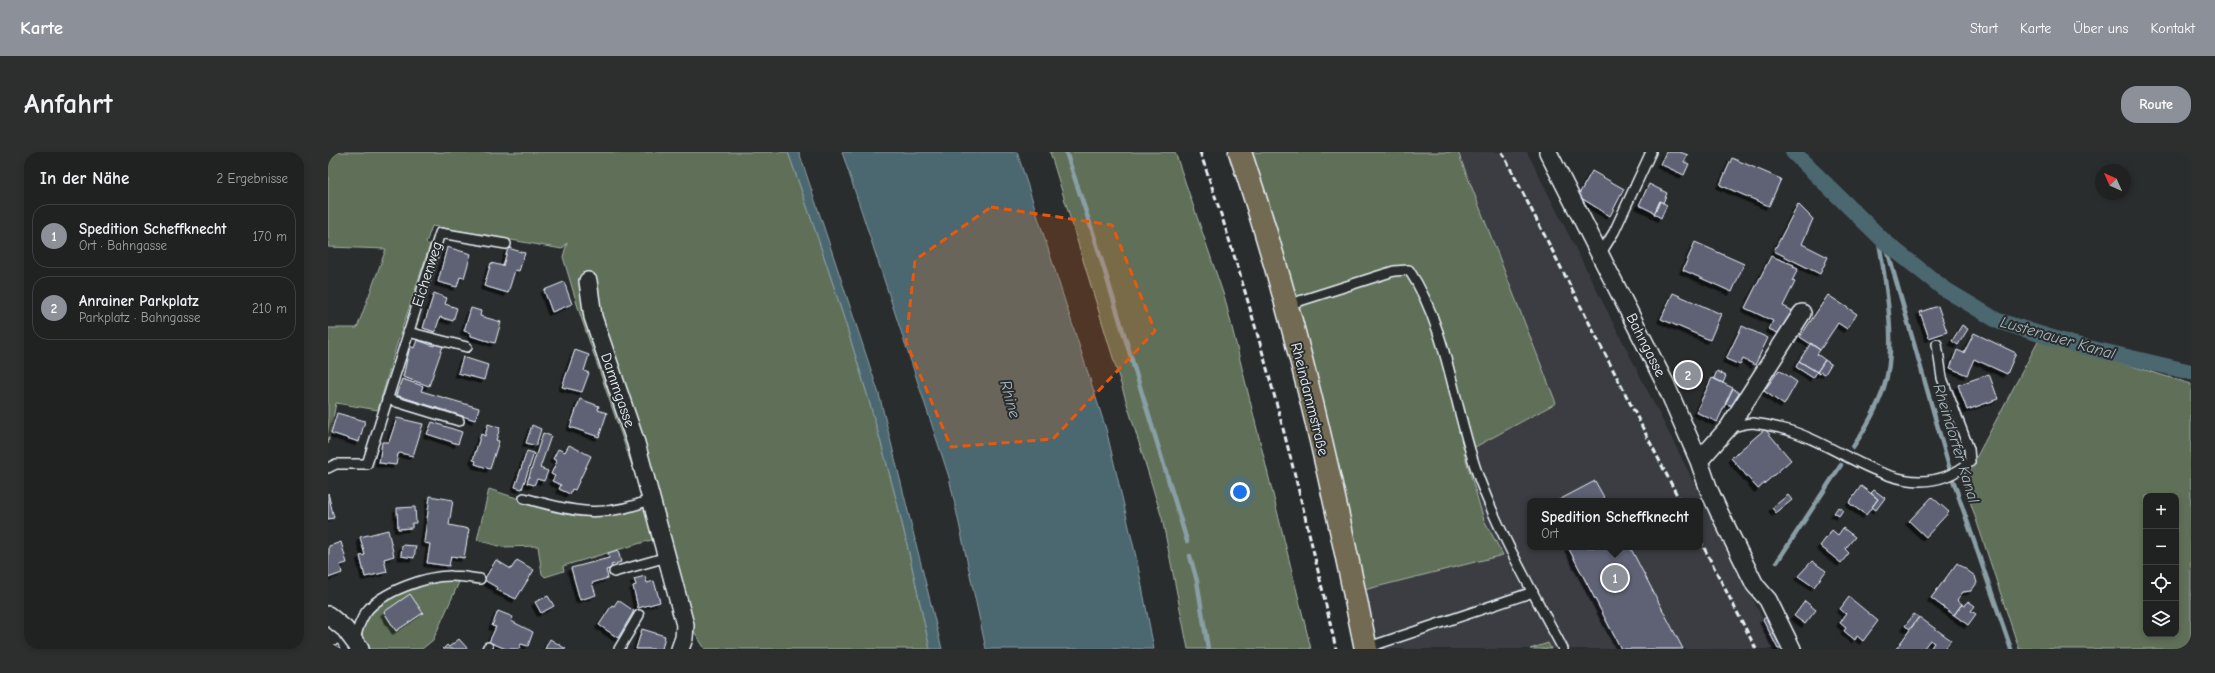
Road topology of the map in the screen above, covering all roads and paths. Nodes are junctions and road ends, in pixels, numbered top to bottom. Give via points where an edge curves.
1 (1240, 152) edge
2 (1548, 152) edge
3 (1651, 152) edge
4 (506, 244) dead end
5 (1600, 253) junction
6 (588, 281) dead end
7 (1286, 305) junction
8 (1802, 313) dead end
9 (408, 332) junction
10 (1937, 344) dead end
11 (467, 346) dead end
12 (387, 399) junction
13 (459, 421) dead end
14 (1729, 427) junction
15 (1699, 461) junction
16 (328, 468) edge
17 (524, 498) dead end
18 (651, 499) junction
19 (667, 556) junction
20 (614, 572) dead end
21 (480, 579) dead end
22 (1533, 592) junction
23 (328, 615) edge
24 (639, 615) dead end
25 (357, 645) edge
26 (1366, 648) edge
27 (619, 649) edge
28 (680, 649) edge
29 (1563, 649) edge
30 (1792, 649) edge

1 - 7 main road, Rheindammstraße
2 - 5 street, Bahngasse
3 - 5 lane via 1614,232
4 - 9 lane, Eichenweg via 440,233
5 - 15 street, Bahngasse via 1665,383
6 - 18 street, Dammgasse via 593,318 636,443
7 - 22 lane via 1394,271 1409,270 1421,287 1436,327 1480,480
7 - 26 main road, Rheindammstraße via 1340,517
8 - 14 street
9 - 11 lane
9 - 12 lane, Eichenweg
10 - 14 lane via 1942,378 1969,449 1970,462 1962,469 1943,477 1923,482 1906,482 1820,442 1781,428 1752,423
12 - 13 lane
12 - 16 lane, Eichenweg via 367,464 336,464
14 - 15 street
15 - 30 street, Bahngasse via 1709,490 1744,564 1755,585 1768,600
17 - 18 lane via 572,511 594,512 615,511
18 - 19 street, Dammgasse
19 - 20 lane
19 - 28 street, Dammgasse via 685,625
21 - 25 lane via 452,576 426,579 398,590 367,611 358,626
22 - 26 lane
22 - 29 lane
23 - 25 street
24 - 27 lane

